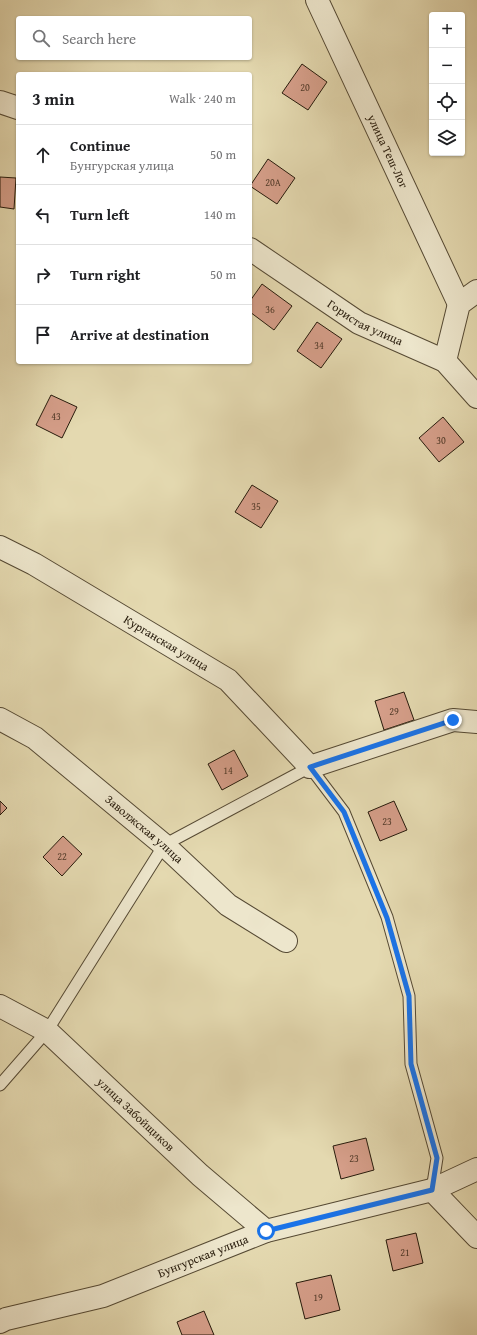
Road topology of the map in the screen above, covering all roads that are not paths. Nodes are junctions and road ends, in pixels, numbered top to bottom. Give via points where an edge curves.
1 (317, 0) edge
2 (0, 102) edge
3 (16, 107) edge
4 (252, 250) edge
5 (477, 290) edge
6 (459, 304) junction
7 (445, 360) junction
8 (477, 397) edge
9 (0, 547) edge
10 (0, 719) edge
11 (477, 722) edge
12 (310, 767) junction
13 (164, 845) junction
14 (286, 941) dead end
15 (0, 1006) edge
16 (46, 1031) junction
17 (0, 1085) edge
18 (477, 1169) edge
19 (432, 1190) junction
20 (266, 1231) junction
21 (477, 1237) edge
22 (2, 1318) edge

1 - 6 street, улица Теш-Лог
2 - 3 street
4 - 7 street, Гористая улица via 359,323
5 - 6 street
6 - 7 street
7 - 8 street, Гористая улица
9 - 12 street, Курганская улица via 34,564 228,680
10 - 13 street, Заволжская улица via 35,738
11 - 12 street via 453,720
12 - 13 lane
12 - 19 lane via 344,812 387,918 409,996 411,1064 437,1158
13 - 14 street, Заволжская улица via 228,905
13 - 16 lane
15 - 16 street, улица Забойщиков
16 - 17 lane
16 - 20 street, улица Забойщиков via 200,1175
18 - 19 street, Бунгурская улица
19 - 20 street, Бунгурская улица
19 - 21 street
20 - 22 street, Бунгурская улица via 103,1296

